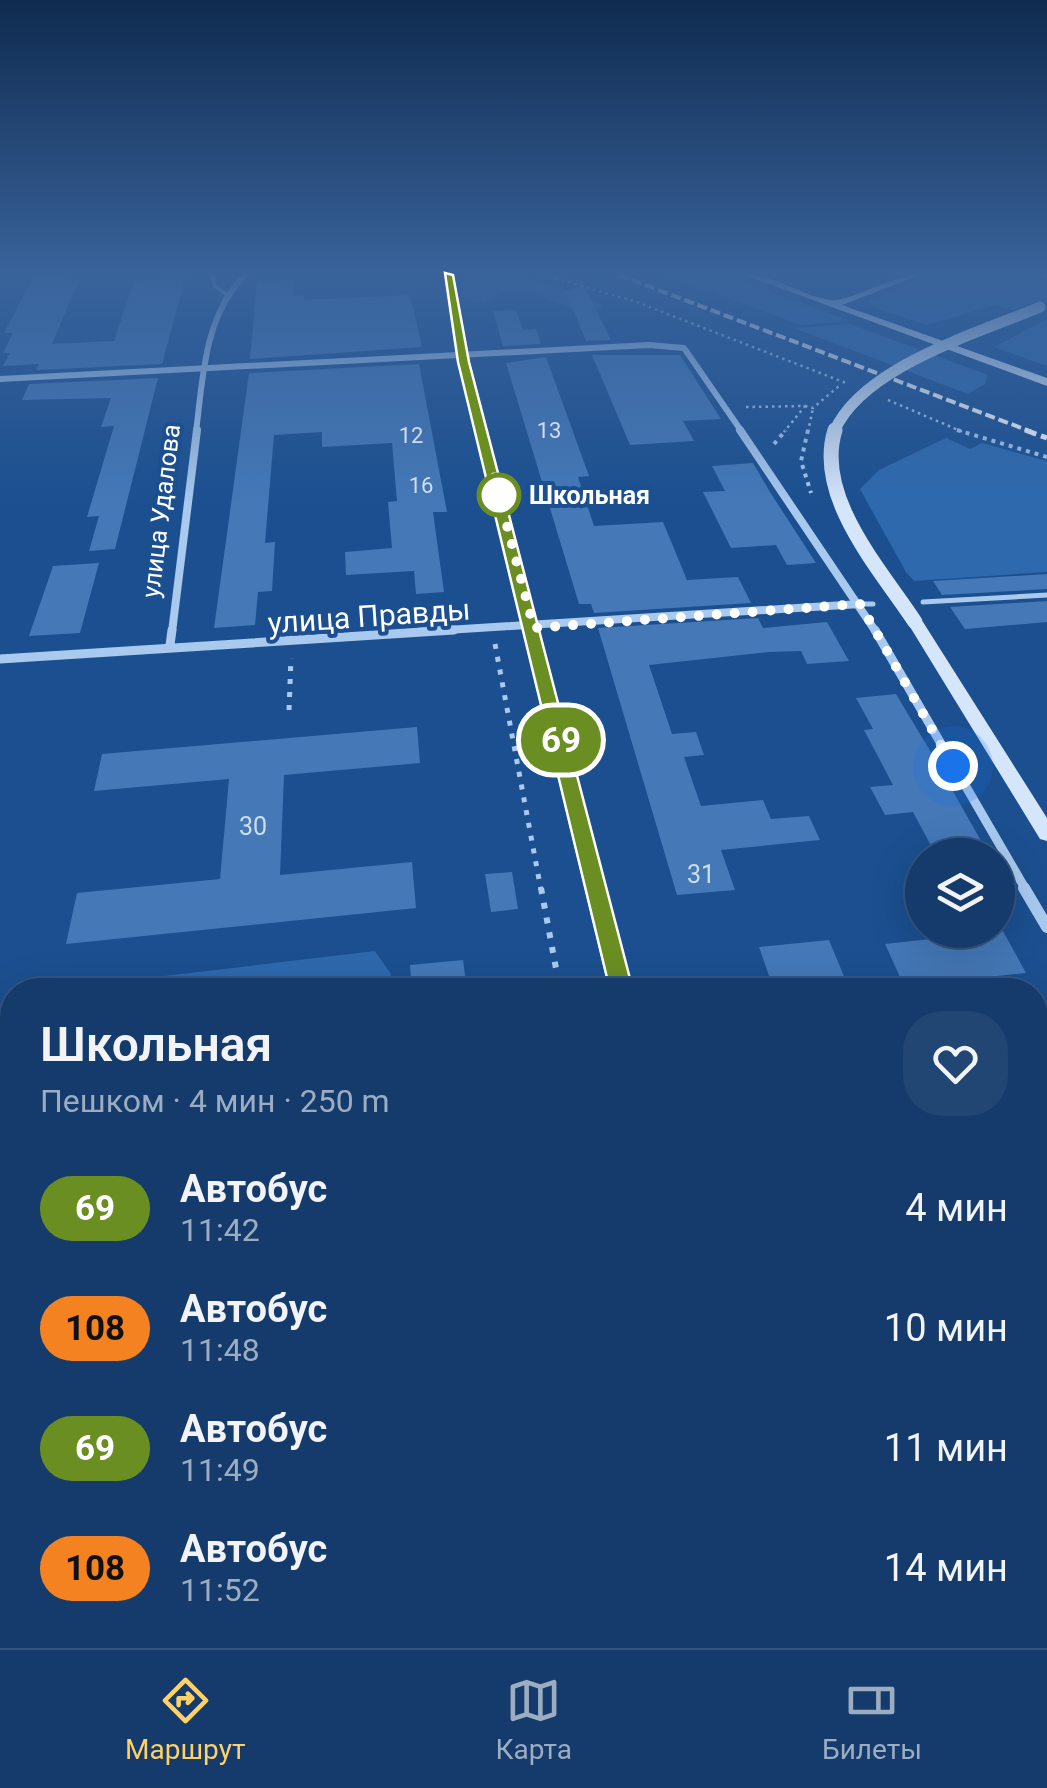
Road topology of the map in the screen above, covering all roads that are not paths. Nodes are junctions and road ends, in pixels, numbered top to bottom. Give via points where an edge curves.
1 (206, 352) edge
2 (509, 352) edge
3 (690, 352) edge
4 (942, 352) edge
5 (963, 352) edge
6 (462, 354) junction
7 (204, 368) junction
8 (0, 378) edge
9 (1047, 382) edge
10 (1047, 595) edge
11 (923, 602) dead end
12 (860, 604) junction
13 (873, 604) dead end
14 (534, 628) junction
15 (170, 645) junction
16 (0, 659) edge
17 (1047, 834) edge
18 (1047, 926) edge
19 (619, 978) edge

1 - 7 street, улица Удалова
2 - 6 street
3 - 12 street
4 - 17 main road, bridge via 860,396 833,434 836,484 854,525
5 - 9 main road
6 - 7 street
6 - 14 main road
7 - 8 street
7 - 15 street, улица Удалова
10 - 11 lane
12 - 13 lane
12 - 14 street, улица Правды
12 - 18 street
14 - 15 street, улица Правды via 247,647
14 - 19 main road
15 - 16 street, улица Правды

